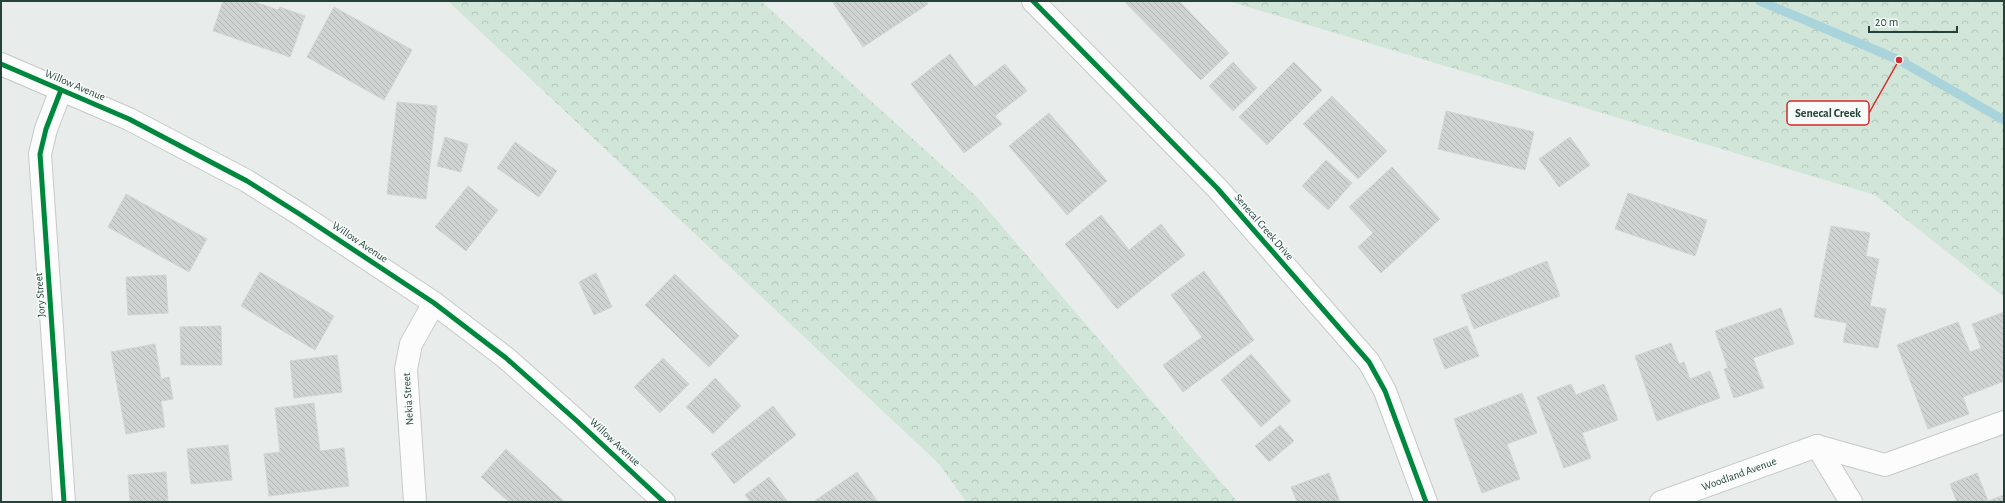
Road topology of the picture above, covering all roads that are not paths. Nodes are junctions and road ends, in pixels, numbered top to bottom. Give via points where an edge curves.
1 (1033, 1) edge
2 (1, 64) edge
3 (61, 90) junction
4 (434, 303) junction
5 (2004, 422) edge
6 (1817, 446) junction
7 (64, 502) edge
8 (415, 502) edge
9 (664, 502) edge
10 (1426, 502) edge
11 (1661, 502) edge
12 (1850, 502) edge

1 - 10 street, Senecal Creek Drive via 1217,188 1369,362 1385,391
2 - 3 street, Willow Avenue
3 - 4 street, Willow Avenue via 129,119 248,181
3 - 7 street, Jory Street via 40,154
4 - 8 street, Nekia Street via 411,344 406,370
4 - 9 street, Willow Avenue via 506,358
5 - 6 street via 1885,465
6 - 11 street, Woodland Avenue
6 - 12 street

